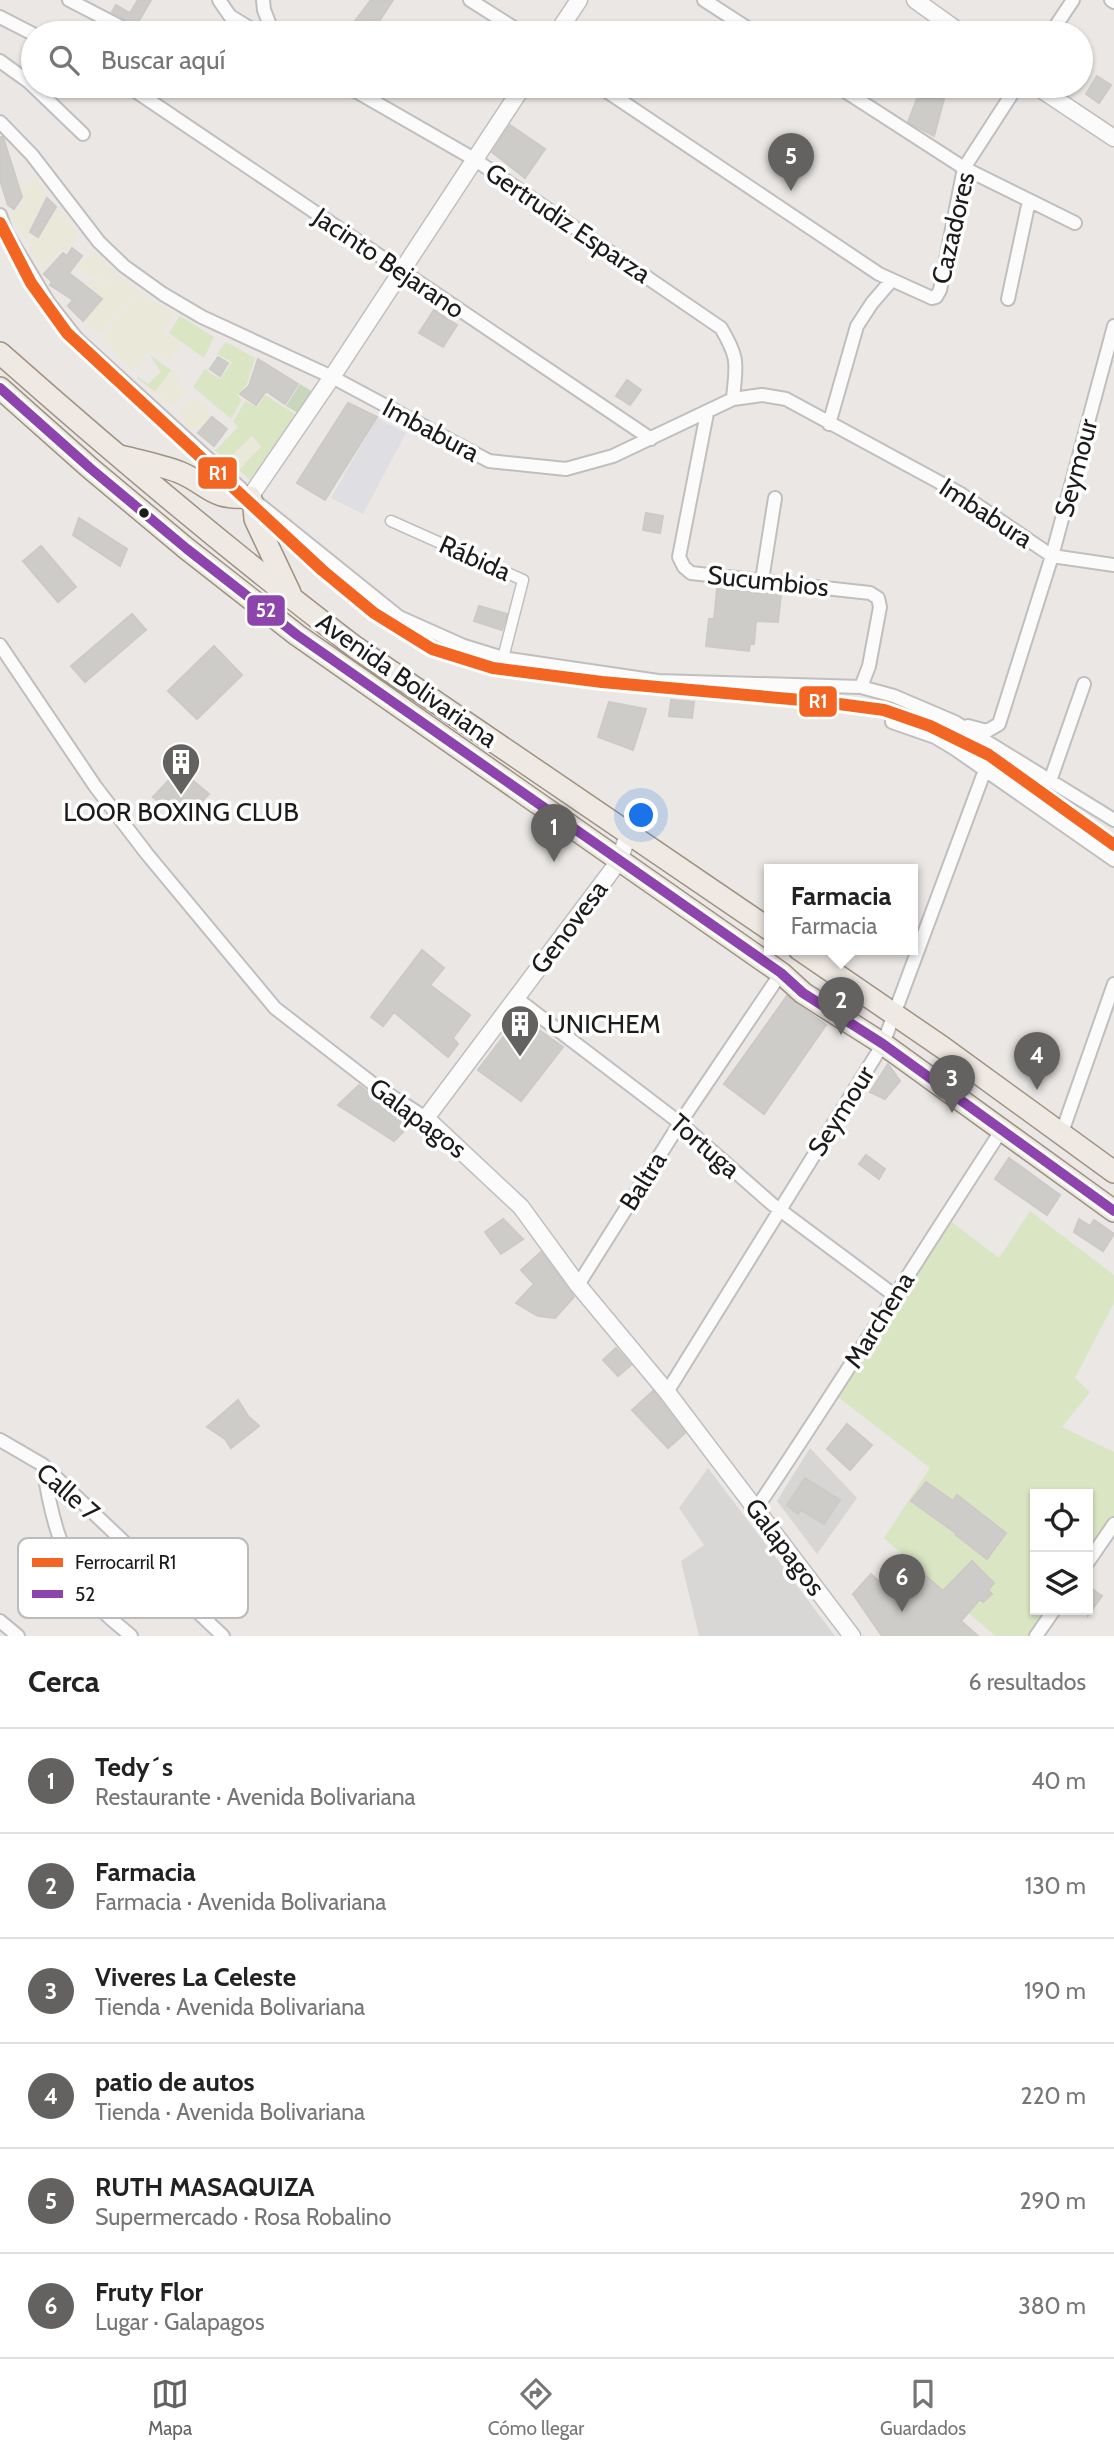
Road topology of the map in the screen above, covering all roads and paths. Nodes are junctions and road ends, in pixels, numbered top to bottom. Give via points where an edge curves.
1 (69, 0) edge
2 (219, 0) edge
3 (263, 0) edge
4 (470, 0) edge
5 (579, 0) edge
6 (705, 0) edge
7 (915, 0) edge
8 (1073, 0) edge
9 (723, 5) edge
10 (0, 16) edge
11 (109, 21) edge
12 (238, 21) edge
13 (269, 21) edge
14 (503, 21) edge
15 (565, 21) edge
16 (741, 21) edge
17 (944, 21) edge
18 (1059, 21) edge
19 (21, 27) edge
20 (0, 61) edge
21 (21, 76) edge
22 (46, 98) edge
23 (146, 98) edge
24 (368, 98) edge
25 (515, 98) edge
26 (617, 98) edge
27 (856, 98) edge
28 (1009, 98) edge
29 (1054, 98) edge
30 (0, 122) edge
31 (83, 134) dead end
32 (1114, 138) edge
33 (474, 159) junction
34 (964, 168) junction
35 (1029, 201) junction
36 (0, 215) edge
37 (1074, 223) dead end
38 (402, 272) junction
39 (891, 281) junction
40 (1008, 299) dead end
41 (1114, 326) edge
42 (0, 353) edge
43 (332, 377) junction
44 (0, 388) edge
45 (733, 400) junction
46 (707, 413) junction
47 (829, 424) junction
48 (651, 439) junction
49 (116, 455) junction
50 (250, 497) junction
51 (775, 498) dead end
52 (391, 521) dead end
53 (1052, 556) junction
54 (1114, 565) edge
55 (762, 580) junction
56 (295, 601) junction
57 (0, 645) edge
58 (503, 658) junction
59 (1083, 684) dead end
60 (861, 687) junction
61 (892, 722) dead end
62 (955, 722) junction
63 (985, 770) junction
64 (1050, 781) junction
65 (1114, 820) edge
66 (629, 832) junction
67 (1114, 860) edge
68 (619, 861) junction
69 (764, 926) edge
70 (918, 952) edge
71 (808, 955) edge
72 (917, 955) edge
73 (781, 973) junction
74 (1114, 984) edge
75 (516, 998) junction
76 (895, 1015) junction
77 (883, 1044) junction
78 (426, 1118) junction
79 (680, 1123) junction
80 (1001, 1131) junction
81 (1061, 1135) junction
82 (1114, 1172) edge
83 (780, 1209) junction
84 (1114, 1211) edge
85 (578, 1285) junction
86 (894, 1295) junction
87 (667, 1392) junction
88 (0, 1440) edge
89 (43, 1465) junction
90 (756, 1509) junction
91 (1114, 1524) edge
92 (59, 1538) edge
93 (120, 1538) edge
94 (1093, 1555) edge
95 (1051, 1615) edge
96 (111, 1618) edge
97 (204, 1618) edge
98 (0, 1620) edge
99 (18, 1636) edge
100 (131, 1636) edge
101 (223, 1636) edge
102 (852, 1636) edge
103 (1036, 1636) edge

1 - 11 street
2 - 12 street
3 - 13 street
4 - 14 street
5 - 15 street
6 - 9 street
7 - 17 street
8 - 18 street
9 - 16 street
10 - 19 street
20 - 21 street
22 - 31 street
23 - 38 street, Jacinto Bejarano
24 - 33 street, Gertrudiz Esparza
25 - 33 street
26 - 39 street
27 - 34 street
28 - 34 street, Cazadores
29 - 32 street
30 - 43 street, Imbabura via 124,266 202,317
33 - 38 street
33 - 45 street, Gertrudiz Esparza via 721,328 735,351
34 - 35 street
34 - 39 street, Cazadores via 936,297
35 - 37 street
35 - 40 street
36 - 50 street via 48,302 77,339
38 - 43 street
38 - 48 street, Jacinto Bejarano
39 - 47 street via 857,326
41 - 53 street, Seymour
42 - 49 main road, Avenida Bolivariana
43 - 48 street, Imbabura via 489,461 566,469 613,457
43 - 50 street
44 - 68 main road, Avenida Bolivariana via 254,603
45 - 46 street, Imbabura
45 - 47 street, Imbabura via 762,395 786,399
46 - 48 street, Imbabura
46 - 55 street, Sucumbios via 679,557 691,573
47 - 53 street, Imbabura via 961,494
49 - 50 main road via 183,474 228,498
49 - 56 main road, Avenida Bolivariana
50 - 56 main road via 255,519
50 - 58 street via 399,617
51 - 55 street
52 - 58 street, Rábida via 523,580
53 - 54 street, Imbabura
53 - 62 street, Seymour via 999,724 987,731
55 - 60 street, Sucumbios via 870,593 878,598 869,666
56 - 66 main road, Avenida Bolivariana via 355,647
57 - 78 street, Galapagos via 95,786 275,1007 377,1087
58 - 60 street via 658,681
59 - 64 street
60 - 62 street
61 - 63 street via 935,737
62 - 64 street
63 - 67 street
63 - 70 street, Seymour
64 - 65 street
66 - 68 street, Genovesa
66 - 69 main road, Avenida Bolivariana
68 - 73 main road, Avenida Bolivariana
68 - 75 street, Genovesa
71 - 76 main road
72 - 76 street, Seymour
73 - 77 main road, Avenida Bolivariana via 803,993
73 - 79 street, Baltra
74 - 81 street
75 - 78 street, Genovesa
75 - 79 street, Tortuga
76 - 77 street, Seymour
76 - 81 main road
77 - 80 main road, Avenida Bolivariana
77 - 83 street, Seymour
78 - 85 street, Galapagos via 522,1207
79 - 83 street, Tortuga
79 - 85 street, Baltra
80 - 84 main road, Avenida Bolivariana
80 - 86 street, Marchena
81 - 82 main road
83 - 86 street, Tortuga
83 - 87 street, Seymour
85 - 87 street, Galapagos
86 - 90 street, Marchena
87 - 90 street, Galapagos
88 - 89 street, Calle 7
89 - 92 street via 50,1513
89 - 93 street, Calle 7
90 - 102 street, Galapagos
91 - 94 street
95 - 103 street
96 - 100 street
97 - 101 street, Calle 7
98 - 99 street

